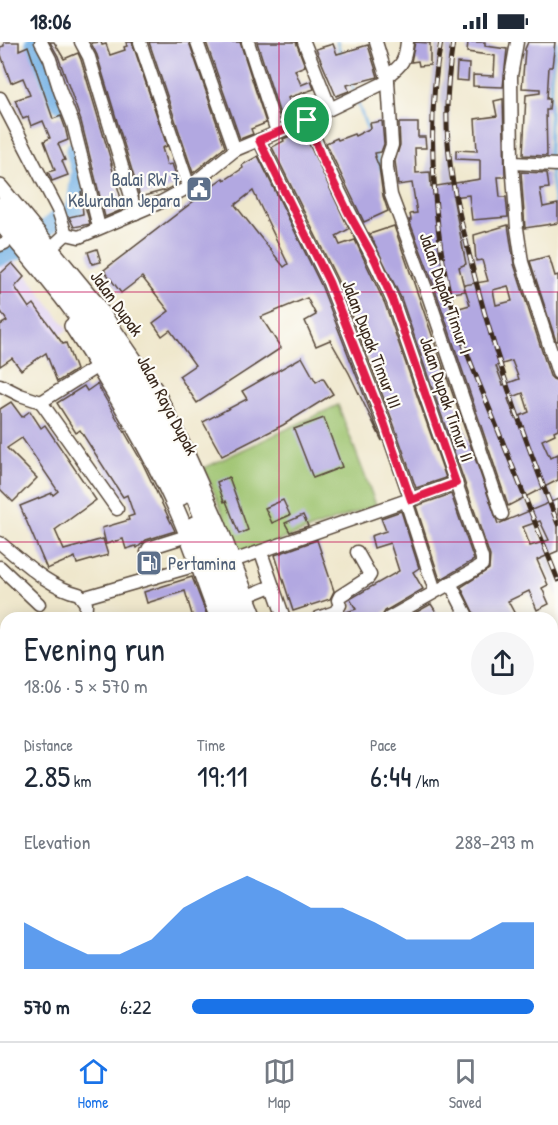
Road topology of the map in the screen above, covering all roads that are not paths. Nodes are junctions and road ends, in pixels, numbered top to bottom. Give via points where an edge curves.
1 (41, 42) edge
2 (81, 42) edge
3 (140, 42) edge
4 (197, 42) edge
5 (248, 42) edge
6 (304, 42) edge
7 (376, 42) edge
8 (407, 42) edge
9 (518, 42) edge
10 (388, 78) junction
11 (0, 98) edge
12 (330, 108) junction
13 (307, 120) junction
14 (277, 132) junction
15 (259, 140) junction
16 (235, 150) junction
17 (512, 163) junction
18 (558, 165) edge
19 (0, 187) edge
20 (189, 187) junction
21 (0, 205) edge
22 (136, 213) junction
23 (0, 223) edge
24 (99, 227) junction
25 (65, 230) junction
26 (22, 243) edge
27 (102, 332) junction
28 (98, 366) junction
29 (558, 373) edge
30 (0, 385) edge
31 (41, 402) junction
32 (167, 477) junction
33 (456, 483) junction
34 (408, 501) junction
35 (117, 509) dead end
36 (502, 514) dead end
37 (187, 536) junction
38 (0, 543) edge
39 (357, 552) dead end
40 (262, 558) dead end
41 (233, 561) junction
42 (197, 565) junction
43 (0, 567) edge
44 (155, 577) junction
45 (450, 583) junction
46 (272, 586) junction
47 (435, 591) junction
48 (247, 596) junction
49 (82, 598) junction
50 (39, 604) dead end
51 (85, 612) edge
52 (216, 612) edge
53 (228, 612) edge
54 (240, 612) edge
55 (253, 612) edge
56 (282, 612) edge
57 (335, 612) edge
58 (399, 612) edge
59 (465, 612) edge

1 - 24 street via 73,124
2 - 22 street via 89,57
3 - 20 street
4 - 16 street
5 - 14 street
6 - 12 street
7 - 10 street, Jalan Dupak Timur I
8 - 10 street via 405,59
9 - 17 street via 511,76
10 - 12 street
10 - 36 street, Jalan Dupak Timur I via 392,146 387,160 389,187
11 - 25 street
12 - 13 street
13 - 14 street
13 - 33 street, Jalan Dupak Timur II via 334,184 393,301
14 - 15 street
15 - 16 street
15 - 34 street, Jalan Dupak Timur III via 329,282 385,425
16 - 20 street
17 - 18 street
17 - 29 street via 522,262
19 - 26 main road, Jalan Dupak
20 - 22 street
21 - 26 main road, Jalan Raya Dupak
22 - 24 street
23 - 26 main road, Jalan Raya Dupak
24 - 25 street via 79,237 72,237
25 - 26 street
26 - 27 main road, Jalan Raya Dupak
26 - 27 main road, Jalan Dupak
26 - 28 main road, Jalan Dupak
27 - 32 main road, Jalan Raya Dupak via 106,356 142,413
27 - 41 main road, Jalan Dupak via 156,391
27 - 54 main road, Jalan Raya Dupak via 152,407 194,497
28 - 31 street
28 - 32 main road, Jalan Dupak
30 - 31 street
31 - 35 street
32 - 37 main road, Jalan Dupak
32 - 53 main road, Jalan Raya Dupak via 196,530
33 - 34 street
33 - 45 street, Jalan Dupak Timur II via 483,563
34 - 41 street
34 - 47 street, Jalan Dupak Timur III
37 - 42 main road, Jalan Dupak
37 - 44 street via 149,548
38 - 49 street via 52,584
39 - 57 street via 370,575 340,596
40 - 46 street
41 - 48 main road, Jalan Dupak
42 - 44 street
42 - 52 main road, Jalan Dupak
43 - 50 street
44 - 49 street
45 - 47 street
45 - 59 street
46 - 48 street
46 - 56 street
47 - 58 street
48 - 55 main road, Jalan Dupak
49 - 51 street

